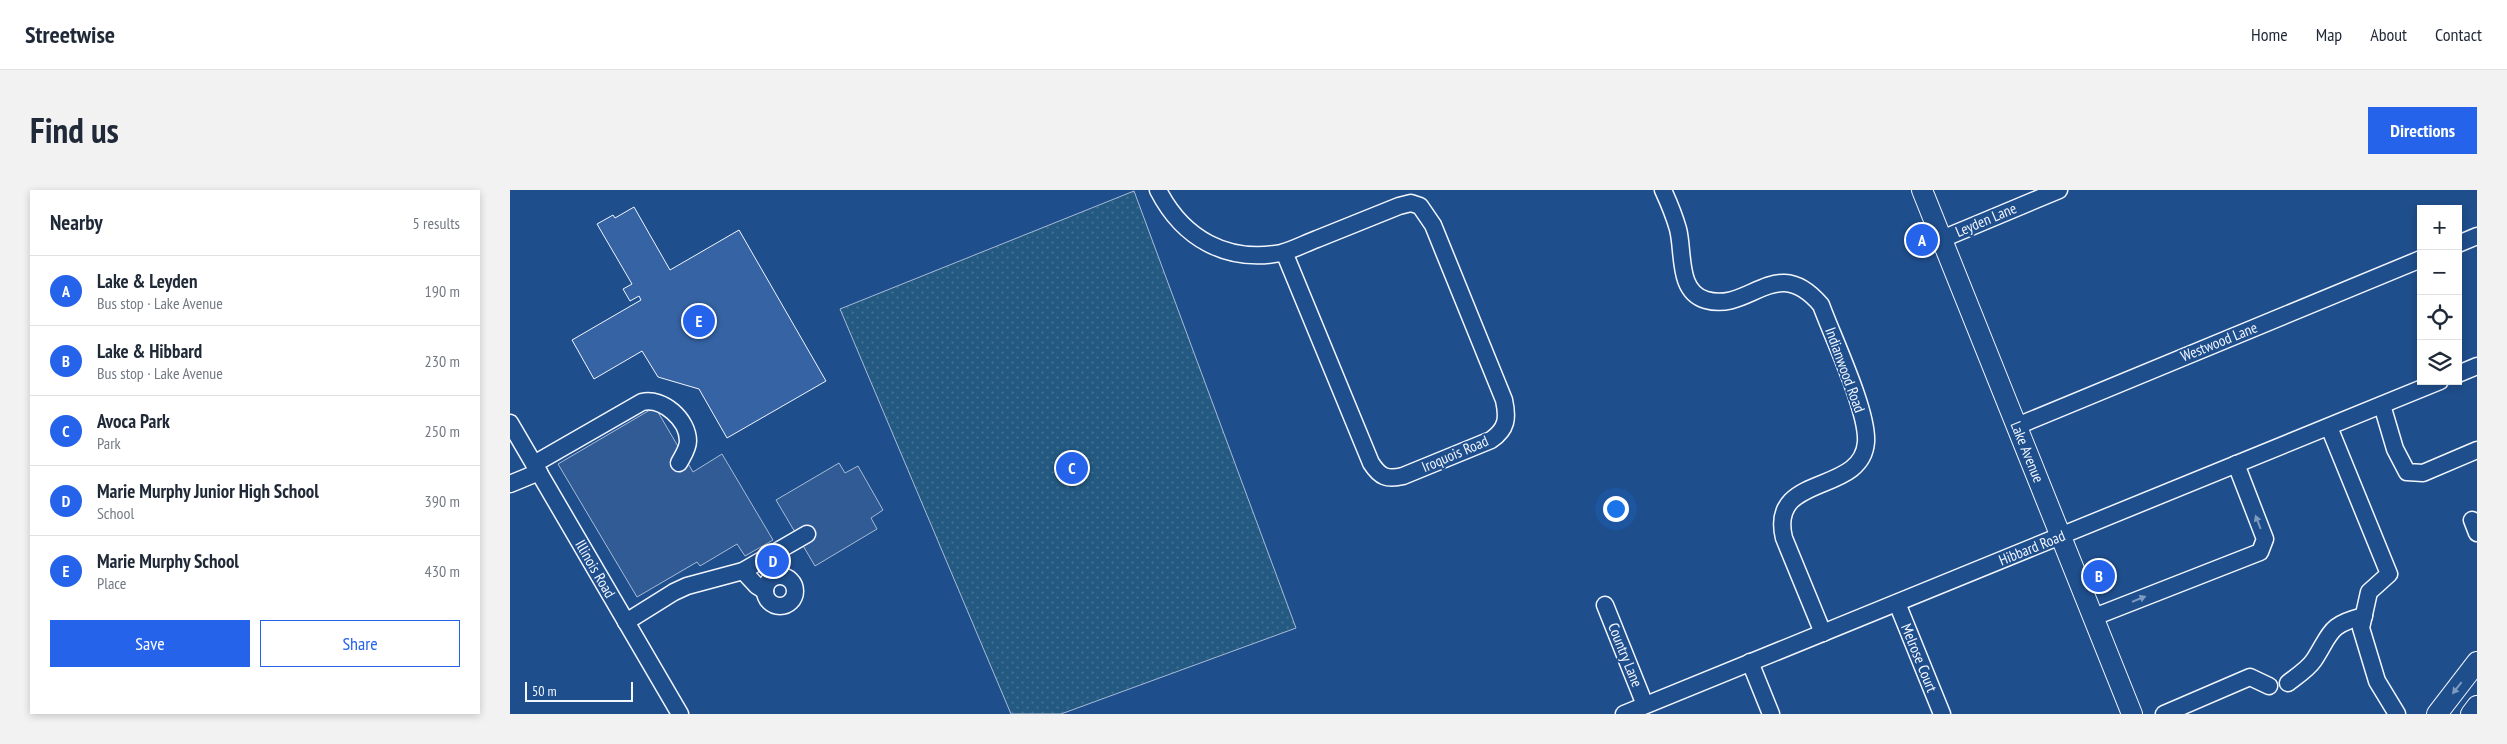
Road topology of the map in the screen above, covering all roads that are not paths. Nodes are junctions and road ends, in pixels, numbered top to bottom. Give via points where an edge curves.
1 (1158, 190) edge
2 (1663, 190) edge
3 (1922, 190) edge
4 (2059, 190) edge
5 (2477, 236) edge
6 (1942, 239) junction
7 (2462, 242) edge
8 (1284, 252) junction
9 (2417, 261) edge
10 (2477, 366) edge
11 (2462, 372) edge
12 (2430, 385) edge
13 (2382, 405) junction
14 (510, 423) edge
15 (2017, 426) junction
16 (2329, 427) junction
17 (2477, 450) edge
18 (679, 463) dead end
19 (2236, 464) junction
20 (536, 468) junction
21 (510, 484) edge
22 (806, 534) dead end
23 (2061, 536) junction
24 (743, 571) junction
25 (766, 590) dead end
26 (1897, 603) junction
27 (1605, 605) dead end
28 (2364, 616) junction
29 (2094, 617) junction
30 (626, 622) junction
31 (1823, 633) junction
32 (1750, 662) junction
33 (2477, 662) edge
34 (2288, 683) dead end
35 (2269, 686) dead end
36 (1645, 705) junction
37 (2477, 706) edge
38 (680, 714) edge
39 (1624, 714) edge
40 (1772, 714) edge
41 (1942, 714) edge
42 (2132, 714) edge
43 (2164, 714) edge
44 (2397, 714) edge
45 (2437, 714) edge
46 (2471, 714) edge

1 - 8 street, Iroquois Road via 1182,223 1210,244 1243,256
2 - 31 street, Indianwood Road via 1672,209 1684,275 1690,288 1700,298 1713,302 1724,302 1786,282 1811,294 1821,306 1858,402 1866,444 1861,458 1840,476 1793,498 1788,503 1781,526
3 - 6 main road, Lake Avenue
4 - 6 street, Leyden Lane
5 - 7 street
6 - 15 main road, Lake Avenue
8 - 8 street, Iroquois Road via 1399,206 1420,206 1433,225 1504,400 1506,424 1499,434 1403,476 1384,478 1371,463
9 - 15 street, Westwood Lane
10 - 11 street
12 - 13 street, Hibbard Road
13 - 16 street, Hibbard Road
13 - 17 street via 2395,449 2407,472 2423,473
14 - 20 street, Illinois Road
15 - 23 main road, Lake Avenue
16 - 19 street, Hibbard Road
16 - 28 street via 2389,574 2369,592
18 - 20 street via 687,446 686,432 669,407 650,400 570,444
19 - 23 street, Hibbard Road
29 -> 19 street via 2260,552 2265,539
20 - 21 street
20 - 30 street, Illinois Road
22 - 24 street
23 - 26 street, Hibbard Road
23 - 29 main road, Lake Avenue
24 - 25 street via 757,586
24 - 30 street via 687,586
26 - 31 street, Hibbard Road
26 - 41 street, Melrose Court
27 - 36 street, Country Lane
28 - 34 street via 2344,621 2328,633 2313,661
28 - 44 street via 2361,628 2377,681
29 - 42 main road, Lake Avenue
30 - 38 street, Illinois Road
31 - 32 street, Hibbard Road
32 - 36 street, Hibbard Road
32 - 40 street
33 -> 45 main road
35 - 43 street via 2250,677
36 - 39 street, Hibbard Road
37 - 46 main road

